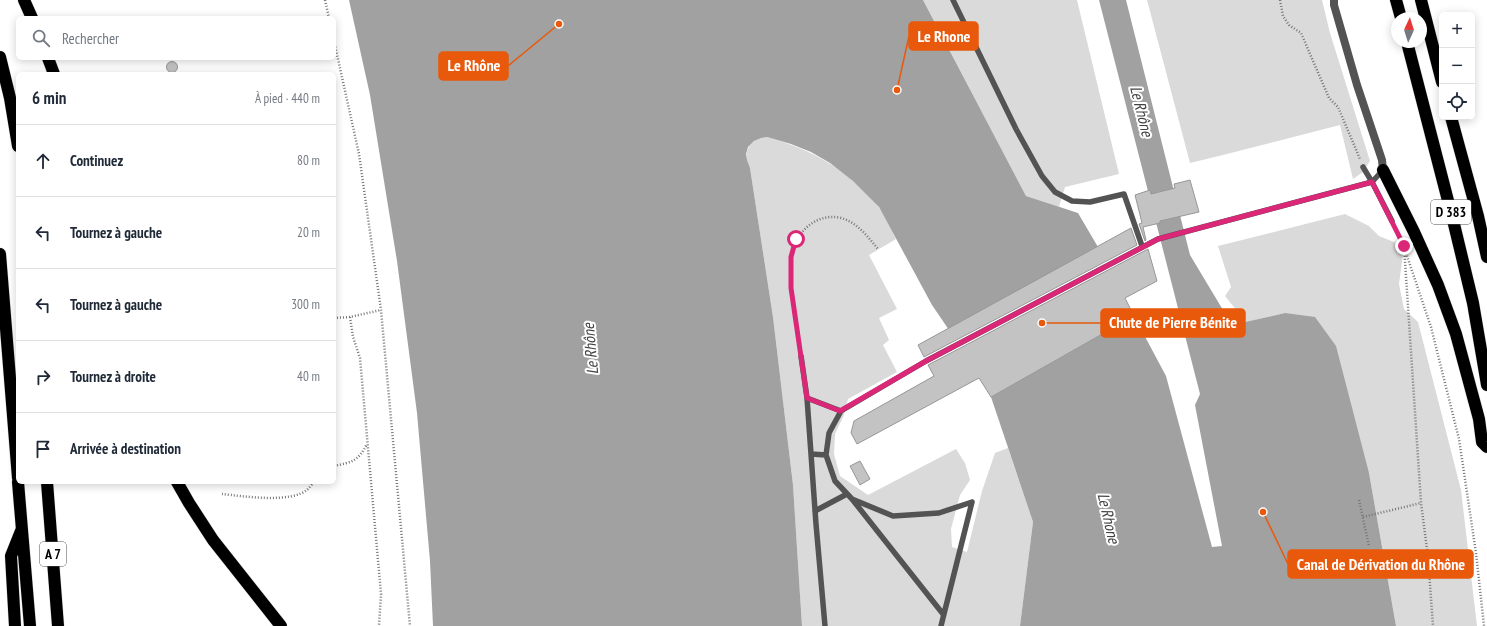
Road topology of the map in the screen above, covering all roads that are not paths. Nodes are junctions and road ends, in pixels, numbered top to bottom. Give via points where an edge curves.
1 (24, 0) edge
2 (953, 0) edge
3 (1334, 0) edge
4 (1396, 0) edge
5 (1421, 0) edge
6 (1399, 12) edge
7 (31, 16) edge
8 (1409, 48) edge
9 (0, 57) edge
10 (49, 60) edge
11 (1439, 70) edge
12 (53, 72) edge
13 (1452, 120) edge
14 (16, 134) edge
15 (1363, 167) road end
16 (1383, 170) junction
17 (1372, 182) junction
18 (1392, 221) road end
19 (1142, 246) junction
20 (0, 254) edge
21 (1487, 257) edge
22 (801, 356) road end
23 (1487, 385) edge
24 (807, 398) junction
25 (840, 411) junction
26 (1487, 447) edge
27 (16, 453) edge
28 (811, 454) junction
29 (826, 455) junction
30 (18, 484) edge
31 (47, 484) edge
32 (178, 484) edge
33 (847, 494) junction
34 (852, 499) junction
35 (815, 511) junction
36 (22, 530) junction
37 (943, 614) junction
38 (279, 624) edge
39 (15, 626) edge
40 (30, 626) edge
41 (58, 626) edge
42 (825, 626) edge
43 (941, 626) edge

1 - 7 highway
2 - 19 lane via 1042,176 1056,192 1072,201 1090,202 1124,194
3 - 16 street
4 - 6 highway
5 - 11 highway
8 - 23 highway, D 383 via 1472,303
9 - 14 highway
10 - 12 highway
13 - 21 highway, D 383
15 - 17 lane
16 - 17 lane
16 - 26 highway via 1414,232 1456,334 1479,419 1482,442
17 - 18 lane
17 - 19 lane via 1158,239
19 - 25 lane via 926,361
20 - 27 highway
22 - 24 lane
24 - 25 lane
24 - 28 lane
25 - 29 lane via 829,433
28 - 29 lane
28 - 35 lane
29 - 33 lane via 835,481
30 - 36 highway
31 - 41 highway, A 7
32 - 38 highway via 213,540
33 - 34 lane
33 - 35 lane
34 - 37 lane
34 - 37 lane via 893,516 939,513 972,502
35 - 42 lane
36 - 39 highway via 11,556
36 - 40 highway, A 7
37 - 43 lane

